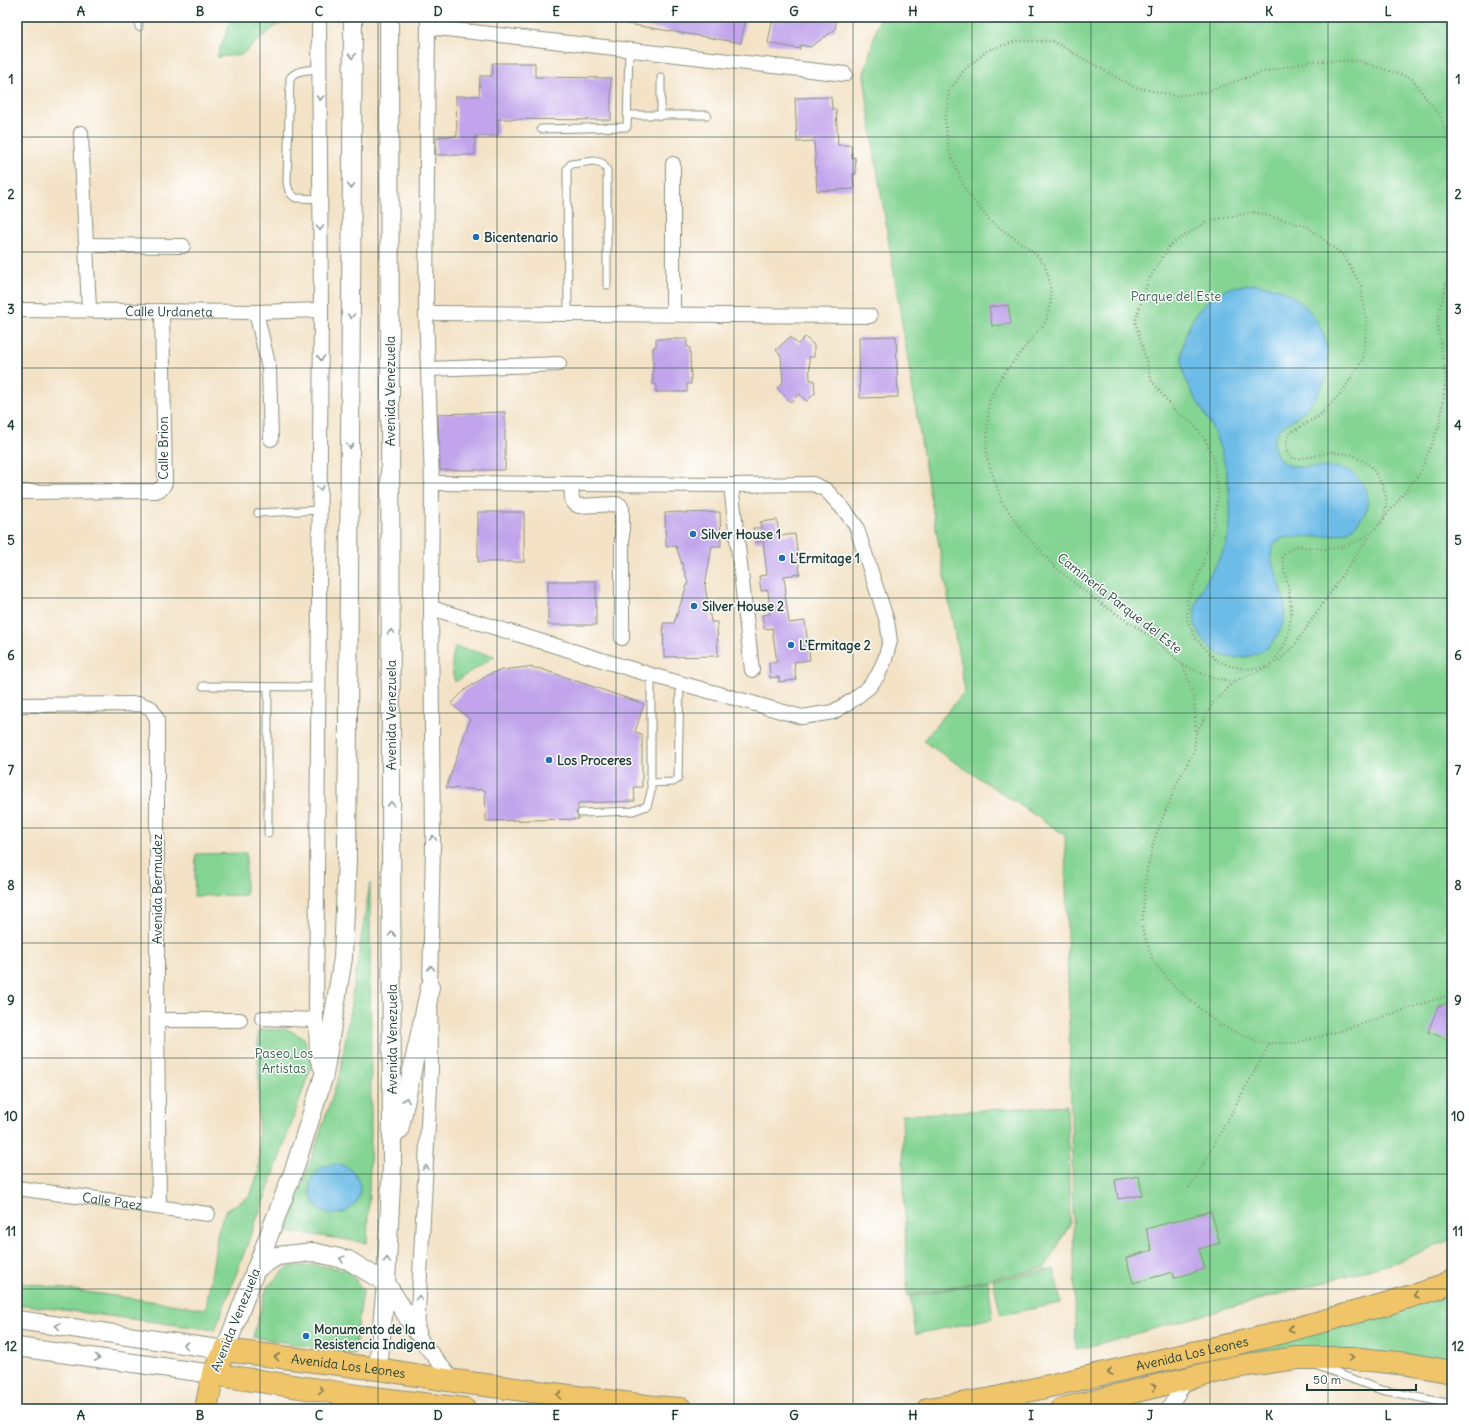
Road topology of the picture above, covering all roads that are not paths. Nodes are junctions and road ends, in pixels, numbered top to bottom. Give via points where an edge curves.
1 (138, 17) edge
2 (320, 17) edge
3 (352, 17) edge
4 (389, 17) edge
5 (428, 22) edge
6 (139, 27) dead end
7 (629, 49) junction
8 (320, 69) junction
9 (845, 74) dead end
10 (661, 77) dead end
11 (707, 114) dead end
12 (628, 115) junction
13 (661, 116) junction
14 (541, 128) dead end
15 (81, 132) dead end
16 (673, 164) dead end
17 (320, 199) junction
18 (86, 245) junction
19 (183, 246) dead end
20 (607, 285) dead end
21 (17, 310) edge
22 (89, 310) junction
23 (321, 310) junction
24 (162, 311) junction
25 (256, 312) junction
26 (426, 313) junction
27 (568, 313) junction
28 (673, 314) junction
29 (870, 316) dead end
30 (559, 364) dead end
31 (428, 369) junction
32 (271, 439) dead end
33 (432, 483) junction
34 (572, 484) junction
35 (731, 485) junction
36 (17, 492) edge
37 (320, 510) junction
38 (258, 513) dead end
39 (431, 608) junction
40 (622, 638) dead end
41 (752, 670) dead end
42 (651, 675) junction
43 (680, 683) junction
44 (204, 686) dead end
45 (268, 687) junction
46 (318, 687) junction
47 (17, 705) edge
48 (651, 783) junction
49 (581, 813) dead end
50 (268, 833) dead end
51 (430, 986) junction
52 (262, 1018) dead end
53 (156, 1020) junction
54 (240, 1020) dead end
55 (316, 1020) junction
56 (324, 1075) junction
57 (392, 1165) junction
58 (17, 1188) edge
59 (159, 1207) junction
60 (208, 1214) dead end
61 (255, 1270) junction
62 (1452, 1280) edge
63 (386, 1283) junction
64 (17, 1320) edge
65 (417, 1332) junction
66 (17, 1347) edge
67 (225, 1350) junction
68 (1297, 1358) junction
69 (378, 1369) junction
70 (1452, 1372) edge
71 (213, 1374) junction
72 (1188, 1378) junction
73 (454, 1380) junction
74 (364, 1403) edge
75 (1107, 1404) edge
76 (1452, 1404) edge
77 (206, 1409) edge
78 (464, 1409) edge
79 (681, 1409) edge
80 (928, 1409) edge
81 (1062, 1409) edge
82 (1168, 1409) edge

1 - 6 lane
2 - 8 street
3 -> 56 street, Avenida Venezuela via 347,859 342,958
57 -> 4 street, Avenida Venezuela
5 - 7 street
5 - 26 street
7 - 9 street
7 - 12 lane
8 -> 17 street
8 - 17 lane via 298,71 290,78 287,182 292,196
10 - 13 lane
11 - 13 lane
12 - 13 lane
12 - 14 lane via 628,126 625,128
15 - 18 street
16 - 28 street
17 -> 23 street
18 - 19 street
18 - 22 street
20 - 27 lane via 607,170 602,163 594,161 571,164 567,170
21 - 22 street, Calle Urdaneta
22 - 24 street, Calle Urdaneta
23 - 25 street, Calle Urdaneta
23 -> 37 street
24 - 25 street, Calle Urdaneta
24 - 36 street, Calle Brion via 165,483 162,488 156,491
25 - 32 street via 269,368
26 - 27 street
26 - 31 street
27 - 28 street
28 - 29 street
30 - 31 street
31 - 33 street
33 - 34 street
33 - 39 street
34 - 35 street
34 - 40 street via 574,504 616,504 622,509
35 - 41 street
35 - 43 street via 813,484 826,490 856,526 887,621 890,641 878,675 869,687 832,712 802,717
37 - 38 lane
37 - 46 street
39 - 42 street
51 -> 39 street via 433,844
42 - 43 street
42 - 48 lane
43 - 48 lane via 678,779 673,782
44 - 45 lane
45 - 46 lane
45 - 50 lane
46 - 55 street
47 - 53 street, Avenida Bermudez via 140,704 151,708 157,719
48 - 49 lane via 647,806 634,811
57 -> 51 street
65 -> 51 street via 431,1067
52 - 55 street
53 - 54 street
53 - 59 street, Avenida Bermudez
55 - 56 street via 317,1058
56 - 61 street, Avenida Venezuela via 295,1167
63 -> 57 street, Avenida Venezuela
58 - 59 street, Calle Paez
59 - 60 street, Calle Paez
63 -> 61 street via 348,1260 312,1252 277,1256
61 - 67 street, Avenida Venezuela
62 -> 80 main road, Avenida Los Leones via 1438,1288 1382,1305 1272,1334 992,1399
63 - 65 street
63 - 69 street, Avenida Venezuela
67 -> 64 street, Avenida Los Leones
65 - 73 street
66 -> 71 street, Avenida Los Leones
69 -> 67 main road, Avenida Los Leones
67 - 71 main road, Avenida Venezuela
68 -> 70 main road, Avenida Los Leones via 1351,1358
68 - 72 main road, Avenida Los Leones via 1235,1367
68 - 76 lane via 1381,1390
69 - 73 main road, Avenida Los Leones
69 - 74 main road, Avenida Venezuela
71 -> 74 main road, Avenida Los Leones
71 - 77 main road, Avenida Venezuela
75 -> 72 main road, Avenida Los Leones
72 - 82 street
79 -> 73 main road, Avenida Los Leones
74 - 78 main road, Avenida Los Leones
75 - 81 main road, Avenida Los Leones

